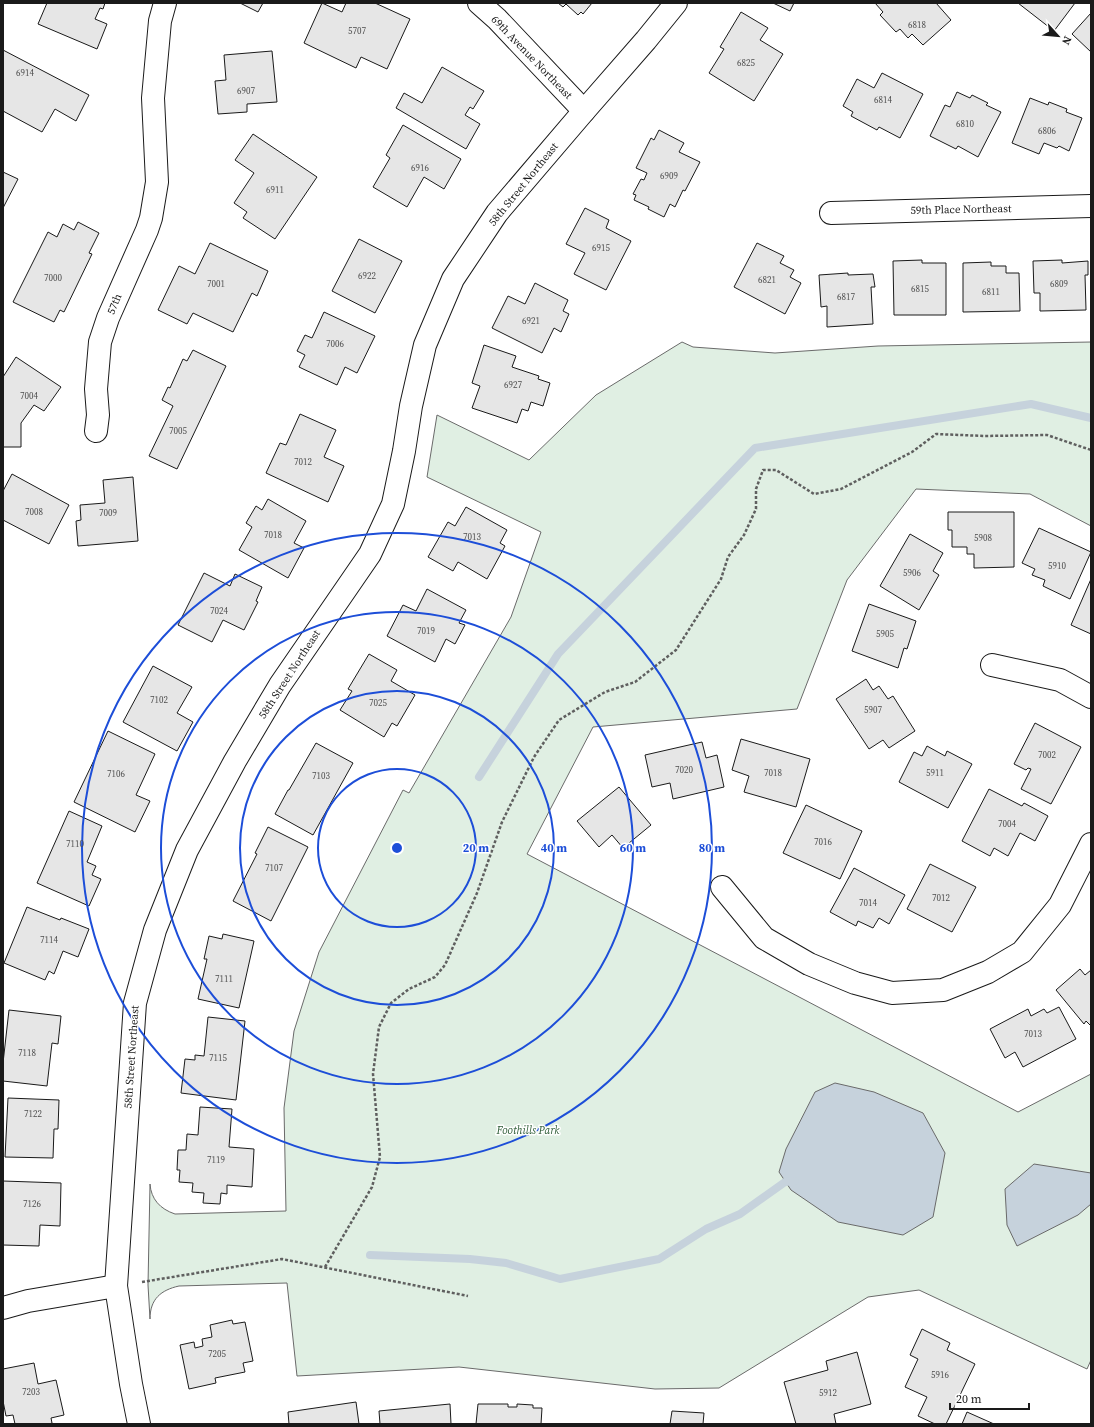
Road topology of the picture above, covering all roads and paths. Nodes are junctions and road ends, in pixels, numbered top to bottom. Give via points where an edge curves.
1 (165, 3) edge
2 (479, 3) edge
3 (676, 3) edge
4 (584, 111) junction
5 (1091, 206) edge
6 (832, 213) dead end
7 (96, 432) dead end
8 (1091, 450) edge
9 (992, 665) dead end
10 (1091, 697) edge
11 (1091, 844) edge
12 (722, 887) dead end
13 (325, 1267) junction
14 (116, 1286) junction
15 (468, 1296) dead end
16 (3, 1308) edge
17 (139, 1424) edge

1 - 7 street, 57th via 160,21 153,98 157,182 147,230 100,342
2 - 4 street, 69th Avenue Northeast
3 - 4 street, 58th Street Northeast
4 - 14 street, 58th Street Northeast via 497,213 453,279 425,345 393,504 370,554 280,685 235,761 188,850 158,923 135,1004
5 - 6 street, 59th Place Northeast
8 - 13 path via 1047,435 936,434 912,452 841,489 814,494 776,470 764,470 756,489 756,509 744,536 728,557 721,578 676,650 635,682 605,692 559,720 534,757 502,822 477,893 445,965 435,977 409,989 391,1003 379,1027 373,1074 380,1156 372,1187
9 - 10 street via 1060,680
11 - 12 street via 1060,905 1022,952 988,972 943,990 892,993 855,983 809,964 764,938
13 - 14 path via 282,1259
13 - 15 path
14 - 16 street via 28,1301
14 - 17 street, 58th Street Northeast

